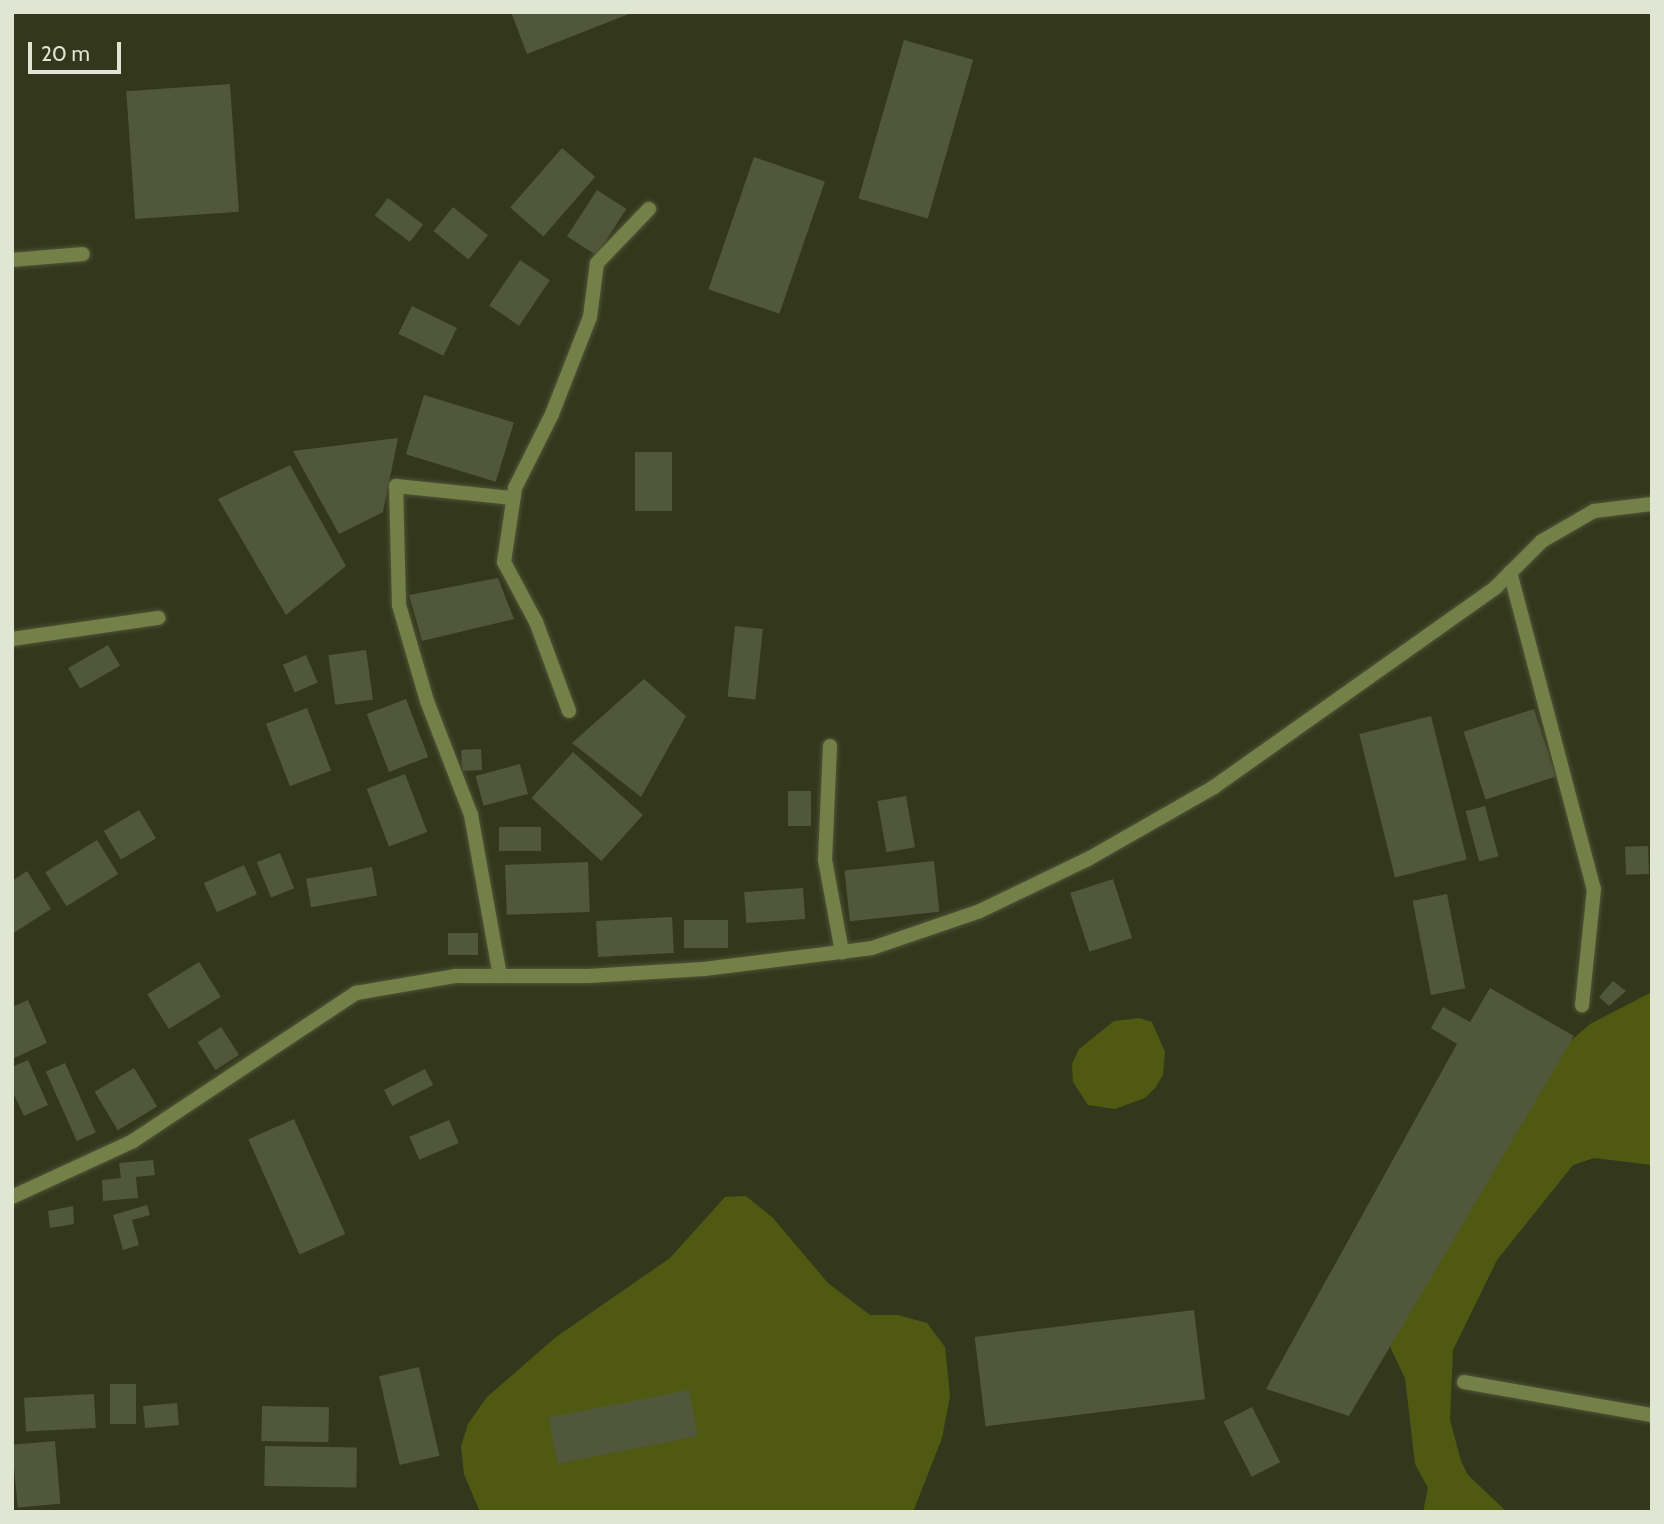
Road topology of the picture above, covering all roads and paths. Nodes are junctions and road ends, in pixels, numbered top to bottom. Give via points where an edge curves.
1 (649, 209) dead end
2 (83, 254) dead end
3 (12, 260) edge
4 (513, 498) junction
5 (1652, 504) edge
6 (1510, 572) junction
7 (158, 618) dead end
8 (12, 639) edge
9 (569, 711) dead end
10 (830, 746) dead end
11 (842, 952) junction
12 (500, 976) junction
13 (1582, 1005) dead end
14 (12, 1197) edge
15 (1465, 1382) dead end
16 (1652, 1415) edge

1 - 4 street via 597,263 590,317
2 - 3 street
4 - 9 street via 504,562 536,622
4 - 12 street via 396,486 399,605 427,701 471,814
5 - 6 street via 1594,511 1542,541
6 - 11 street via 1214,787 1088,859 980,911 872,948
6 - 13 street via 1594,889
7 - 8 street
10 - 11 street via 825,860
11 - 12 street via 704,969
12 - 14 street via 455,976 356,993 133,1141
15 - 16 street

